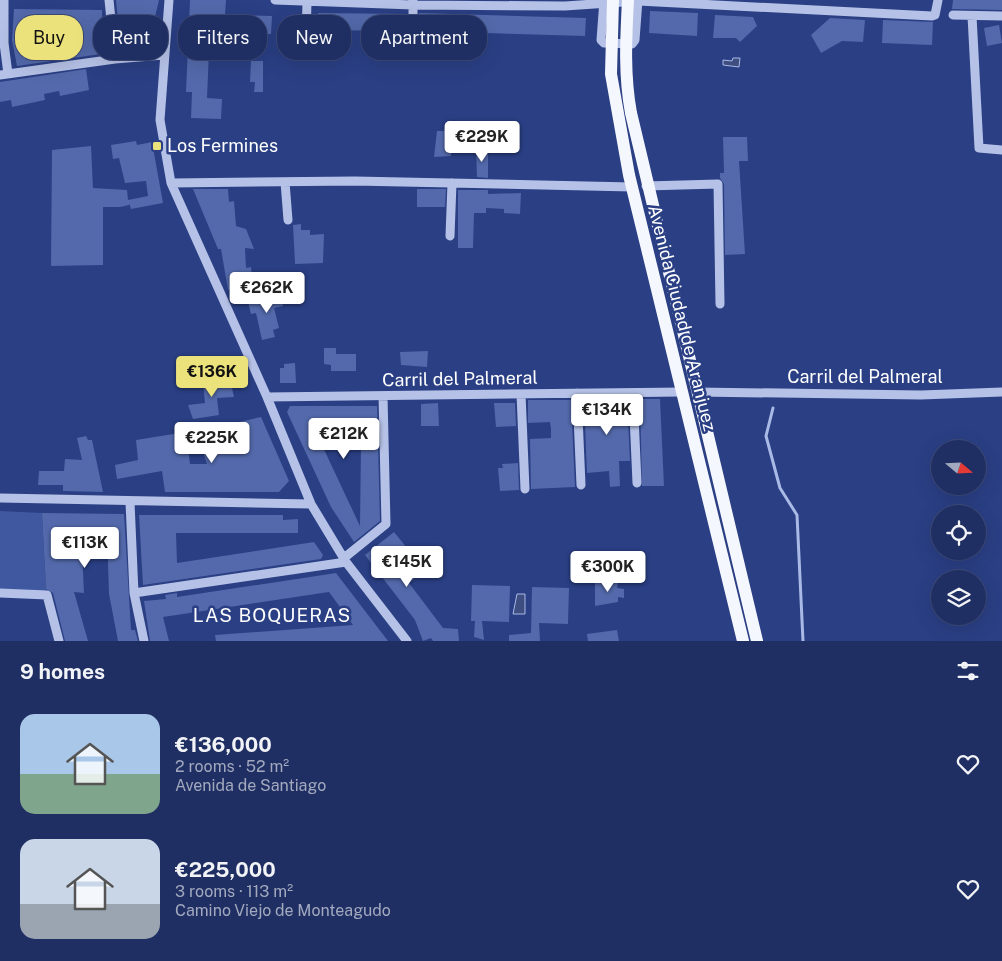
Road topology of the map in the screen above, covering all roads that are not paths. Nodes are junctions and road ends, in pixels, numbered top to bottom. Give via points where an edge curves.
1 (4, 0) edge
2 (110, 0) edge
3 (169, 0) edge
4 (274, 0) edge
5 (574, 0) edge
6 (827, 0) edge
7 (938, 0) edge
8 (307, 1) edge
9 (633, 1) edge
10 (413, 2) edge
11 (608, 2) edge
12 (752, 3) edge
13 (585, 4) junction
14 (827, 10) junction
15 (111, 15) edge
16 (167, 15) edge
17 (307, 15) edge
18 (413, 15) edge
19 (953, 15) dead end
20 (972, 16) junction
21 (1002, 16) edge
22 (611, 44) junction
23 (625, 45) junction
24 (108, 60) edge
25 (163, 60) edge
26 (4, 74) edge
27 (1002, 150) edge
28 (285, 182) junction
29 (171, 183) junction
30 (452, 183) junction
31 (646, 186) junction
32 (632, 187) junction
33 (288, 220) dead end
34 (450, 236) dead end
35 (720, 304) dead end
36 (682, 392) junction
37 (697, 392) junction
38 (1002, 392) edge
39 (577, 393) junction
40 (632, 393) junction
41 (521, 394) junction
42 (383, 396) junction
43 (267, 397) junction
44 (637, 483) dead end
45 (581, 485) dead end
46 (525, 489) dead end
47 (0, 498) edge
48 (130, 502) junction
49 (311, 504) junction
50 (345, 560) junction
51 (0, 593) edge
52 (134, 593) junction
53 (59, 641) edge
54 (144, 641) edge
55 (407, 641) edge
56 (743, 641) edge
57 (757, 641) edge

1 - 26 street
2 - 15 street
3 - 16 street
4 - 8 street
5 - 13 street
6 - 14 street
7 - 14 street via 932,16
8 - 10 street
8 - 17 street
9 - 11 street
9 - 12 street
9 - 23 main road, Avenida Ciudad de Aranjuez
10 - 13 street
10 - 18 street
11 - 13 street
11 - 22 main road, Avenida Ciudad de Aranjuez
12 - 14 street
19 - 20 street
20 - 21 street
20 - 27 street via 979,148
22 - 23 street
22 - 32 main road, Avenida Ciudad de Aranjuez via 610,74
23 - 31 main road, Avenida Ciudad de Aranjuez via 626,86
24 - 26 street
25 - 29 street via 160,120
28 - 29 street
28 - 30 street
28 - 33 street
29 - 43 street
30 - 32 street
30 - 34 street
31 - 35 street via 718,184
31 - 37 main road, Avenida Ciudad de Aranjuez
32 - 36 main road, Avenida Ciudad de Aranjuez
36 - 40 street, Carril del Palmeral
36 - 56 main road, Avenida Ciudad de Aranjuez
37 - 38 street, Carril del Palmeral via 921,395
37 - 57 main road, Avenida Ciudad de Aranjuez
39 - 40 street, Carril del Palmeral
39 - 41 street, Carril del Palmeral
39 - 45 street
40 - 44 street
41 - 42 street, Carril del Palmeral
41 - 46 street
42 - 43 street, Carril del Palmeral
42 - 50 street via 386,524
43 - 49 street
47 - 48 street
48 - 49 street
48 - 52 street
49 - 50 street
50 - 52 street
50 - 55 street
51 - 53 street via 47,595
52 - 54 street

